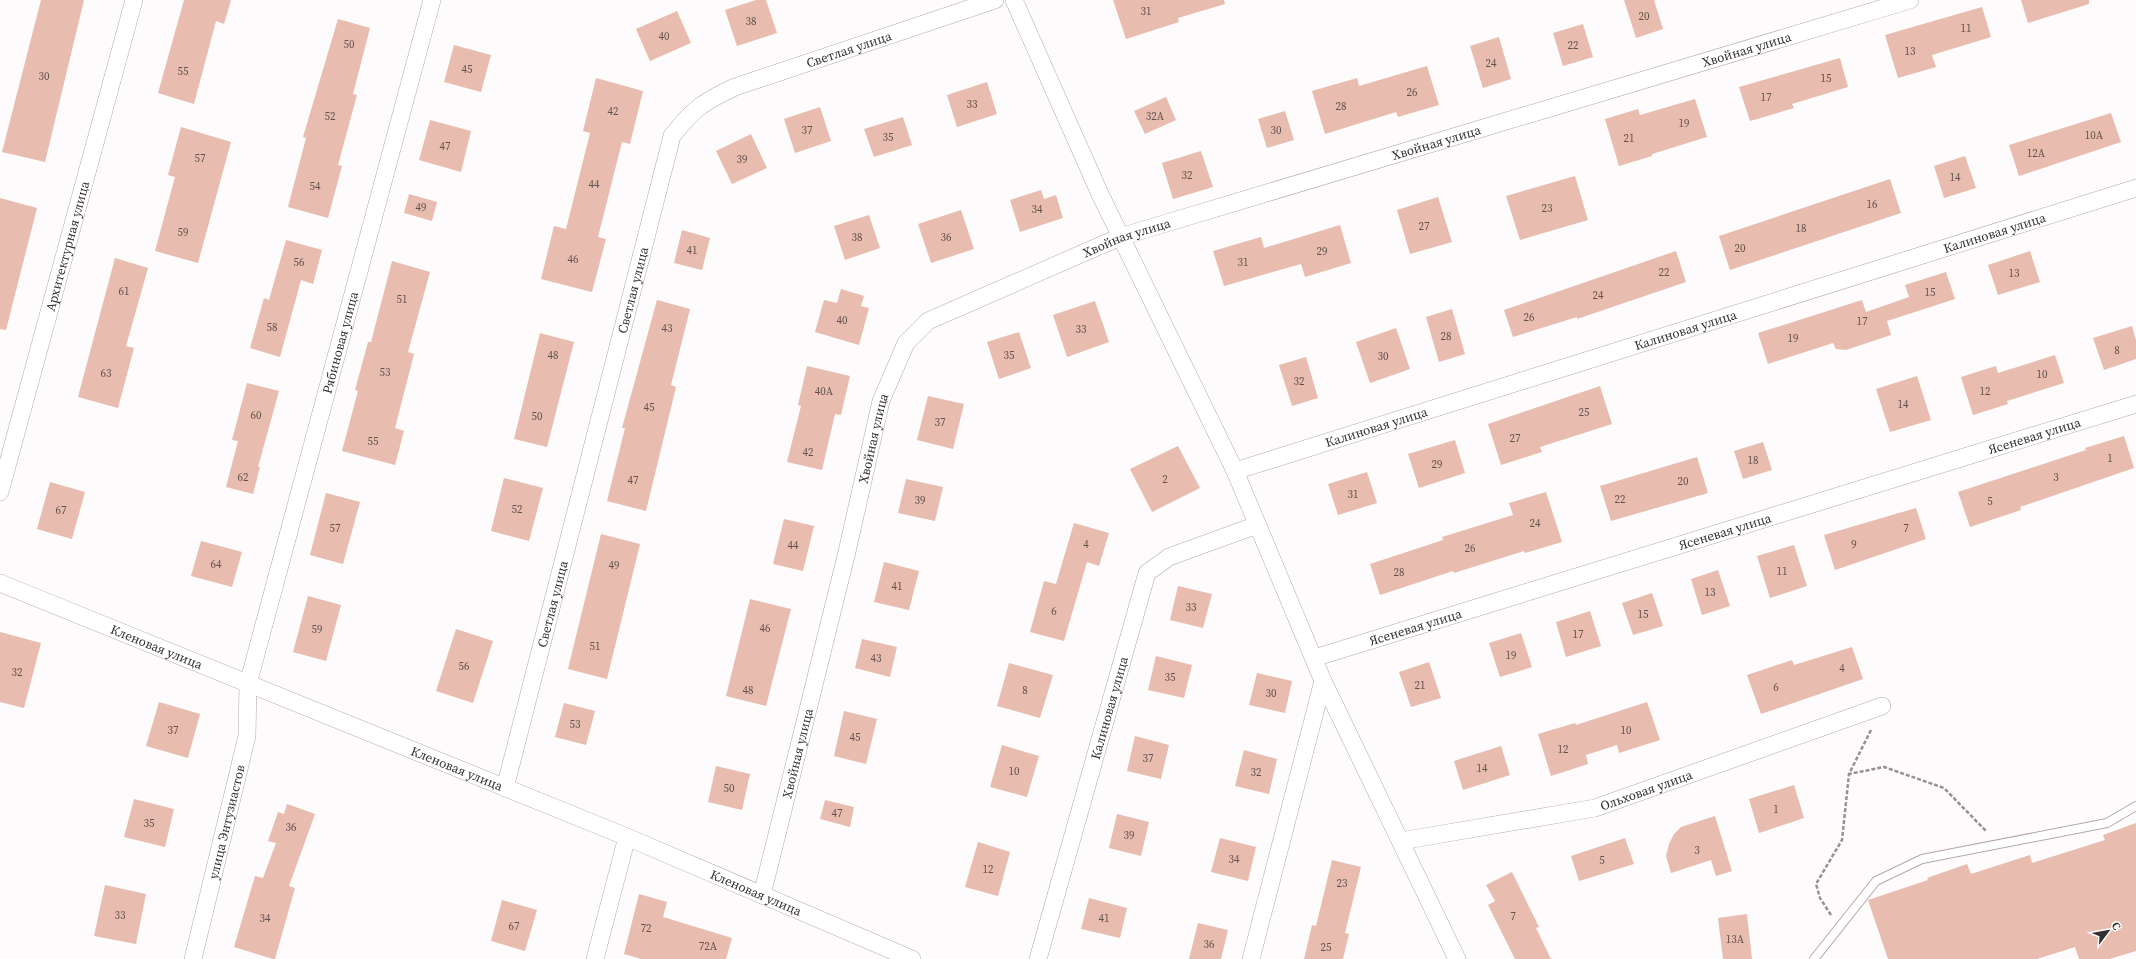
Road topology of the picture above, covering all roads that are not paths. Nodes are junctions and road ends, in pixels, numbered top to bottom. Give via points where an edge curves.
1 (134, 0) edge
2 (432, 0) edge
3 (995, 0) edge
4 (1014, 0) edge
5 (1910, 0) edge
6 (2136, 188) edge
7 (1120, 237) junction
8 (2136, 404) edge
9 (1235, 471) junction
10 (0, 492) edge
11 (1257, 525) junction
12 (0, 583) edge
13 (1314, 658) junction
14 (1323, 681) junction
15 (248, 684) junction
16 (1882, 706) road end
17 (505, 788) junction
18 (2136, 806) edge
19 (627, 837) junction
20 (1401, 841) junction
21 (762, 895) junction
22 (909, 958) edge
23 (193, 959) edge
24 (595, 959) edge
25 (1038, 959) edge
26 (1251, 959) edge
27 (1457, 959) edge
28 (1814, 959) edge

1 - 10 street, Архитектурная улица
2 - 15 street, Рябиновая улица
3 - 17 street, Светлая улица via 735,88 708,100 690,113 672,136
4 - 7 street
5 - 7 street, Хвойная улица
6 - 9 street, Калиновая улица
7 - 9 street
7 - 21 street, Хвойная улица via 928,321 906,343 881,401
8 - 13 street, Ясеневая улица
9 - 11 street
11 - 13 street
11 - 25 street, Калиновая улица via 1169,557 1147,573
12 - 15 street, Кленовая улица
13 - 14 street
14 - 20 street
14 - 26 street
15 - 17 street, Кленовая улица
15 - 23 street, улица Энтузиастов via 247,736
16 - 20 street, Ольховая улица via 1595,808
17 - 19 street, Кленовая улица
18 - 28 lane via 2107,823 1922,859 1876,881
19 - 21 street, Кленовая улица
19 - 24 street
20 - 27 street
21 - 22 street, Кленовая улица

